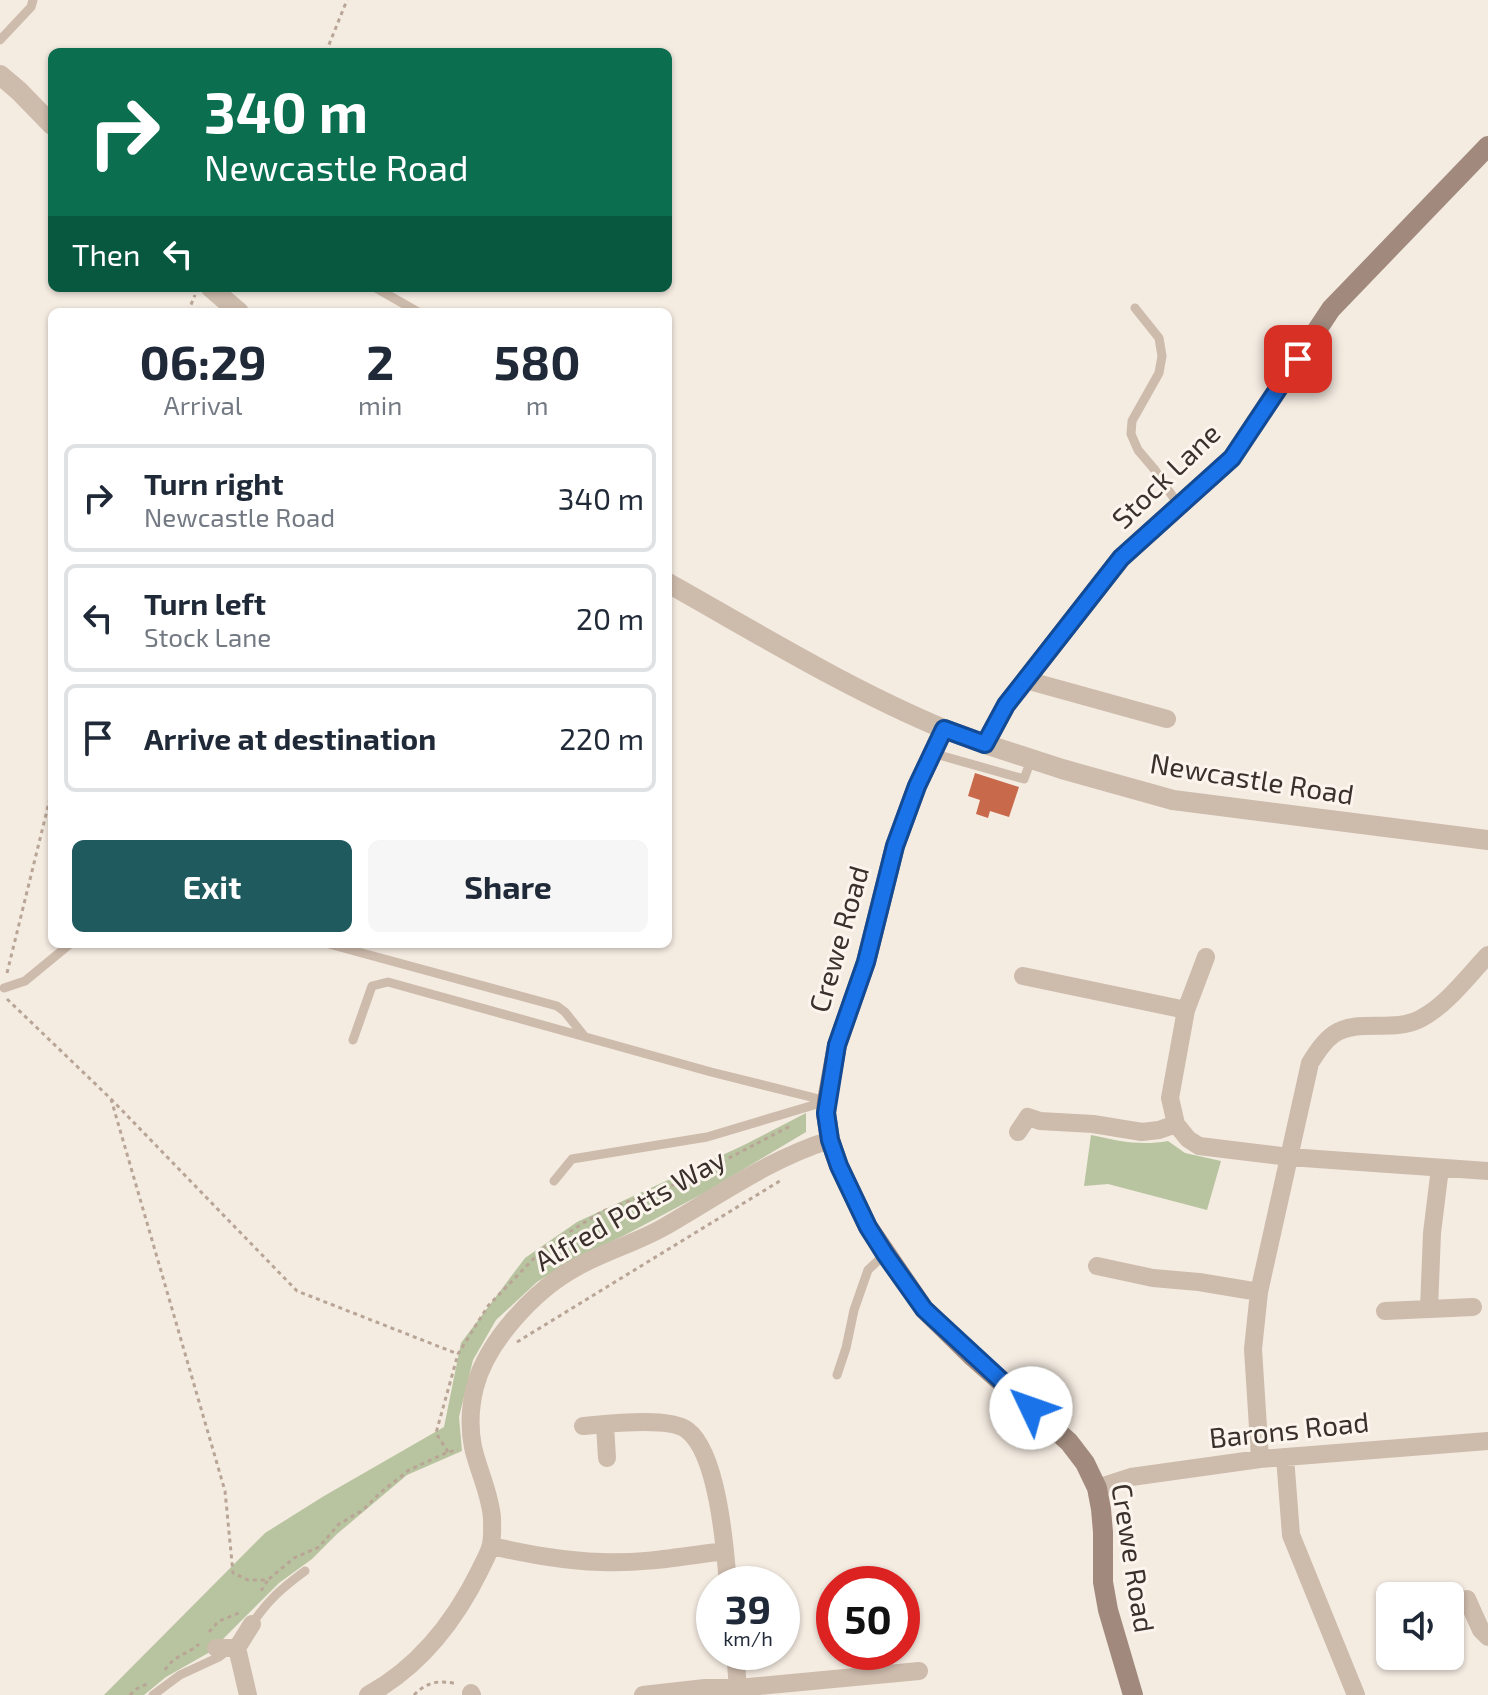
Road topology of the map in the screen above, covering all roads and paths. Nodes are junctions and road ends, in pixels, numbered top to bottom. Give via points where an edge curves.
1 (33, 0) edge
2 (347, 0) edge
3 (0, 40) edge
4 (328, 48) edge
5 (0, 75) edge
6 (48, 121) edge
7 (1488, 146) edge
8 (216, 292) edge
9 (383, 292) edge
10 (234, 308) edge
11 (411, 308) edge
12 (1135, 308) dead end
13 (1179, 506) junction
14 (672, 585) edge
15 (1026, 680) junction
16 (1167, 719) dead end
17 (944, 729) junction
18 (985, 744) junction
19 (932, 753) junction
20 (1031, 759) junction
21 (48, 806) edge
22 (1488, 840) edge
23 (65, 948) edge
24 (344, 948) edge
25 (1488, 955) edge
26 (1206, 957) dead end
27 (1023, 976) dead end
28 (4, 988) junction
29 (1186, 1010) junction
30 (585, 1037) junction
31 (353, 1040) dead end
32 (111, 1099) junction
33 (826, 1107) junction
34 (1176, 1124) junction
35 (1018, 1132) dead end
36 (830, 1140) junction
37 (1289, 1157) junction
38 (1440, 1168) junction
39 (1488, 1171) edge
40 (783, 1179) dead end
41 (554, 1181) dead end
42 (885, 1254) junction
43 (1097, 1266) dead end
44 (1259, 1292) junction
45 (1473, 1307) dead end
46 (1429, 1309) junction
47 (1385, 1311) dead end
48 (458, 1354) junction
49 (489, 1356) junction
50 (837, 1375) dead end
51 (605, 1425) junction
52 (583, 1426) dead end
53 (1488, 1441) edge
54 (473, 1446) junction
55 (448, 1452) junction
56 (1285, 1457) junction
57 (607, 1458) dead end
58 (1260, 1459) junction
59 (1097, 1488) junction
60 (491, 1546) junction
61 (725, 1551) junction
62 (726, 1566) edge
63 (305, 1571) dead end
64 (268, 1580) junction
65 (255, 1599) dead end
66 (1467, 1599) dead end
67 (251, 1616) junction
68 (1488, 1637) edge
69 (228, 1648) junction
70 (736, 1670) edge
71 (919, 1671) dead end
72 (161, 1677) dead end
73 (148, 1683) dead end
74 (738, 1692) edge
75 (471, 1694) edge
76 (130, 1695) edge
77 (153, 1695) edge
78 (248, 1695) edge
79 (368, 1695) edge
80 (414, 1695) edge
81 (643, 1695) edge
82 (1133, 1695) edge
83 (1356, 1695) edge

1 - 3 lane
2 - 4 path
5 - 6 street
7 - 13 main road, Stock Lane via 1331,309 1232,458
8 - 10 street
9 - 11 lane
12 - 13 lane via 1159,338 1162,356 1131,434
13 - 15 main road, Stock Lane via 1121,558
14 - 17 street, Newcastle Road via 858,689
15 - 16 street
15 - 18 main road, Stock Lane
17 - 18 main road, Newcastle Road
17 - 19 main road, Crewe Road
18 - 20 street, Newcastle Road
19 - 20 lane via 1024,779
19 - 33 main road, Crewe Road via 895,846 866,962 837,1045
20 - 22 street, Newcastle Road via 1173,800
21 - 28 path
23 - 28 lane via 25,981
24 - 30 lane via 557,1006
25 - 37 street via 1436,1009 1418,1020 1400,1027 1354,1027 1323,1043 1310,1063
26 - 29 street
27 - 29 street
28 - 32 path via 8,1002
29 - 34 street via 1170,1098
30 - 31 lane via 381,982 372,986
30 - 33 lane
32 - 48 path via 297,1291
32 - 64 path via 225,1491 233,1573
33 - 36 main road, Crewe Road
33 - 41 lane via 707,1137 572,1159
33 - 48 path via 689,1179 603,1211 545,1247 488,1306
34 - 35 street via 1142,1132 1028,1117
34 - 37 street via 1199,1146
36 - 42 main road, Crewe Road via 856,1204
36 - 49 street, Alfred Potts Way via 752,1173 660,1229 574,1268 529,1302
37 - 38 street
37 - 44 street
38 - 39 street
38 - 46 street
40 - 49 path
42 - 50 lane via 868,1270
42 - 59 main road, Crewe Road via 924,1309 1069,1442
43 - 44 street
44 - 58 street via 1253,1349
45 - 46 street
46 - 47 street
48 - 55 path via 436,1433
49 - 54 street, Alfred Potts Way via 470,1416
51 - 52 street
51 - 57 street
51 - 61 street via 671,1423 687,1429 710,1473
53 - 56 street, Barons Road
54 - 55 path
54 - 60 street, Alfred Potts Way via 492,1517
55 - 64 path via 409,1470 339,1524 319,1547 294,1558
56 - 58 street, Barons Road
56 - 83 street via 1291,1535
58 - 59 street, Barons Road via 1131,1477
59 - 82 main road, Crewe Road via 1103,1582
60 - 61 street via 545,1558 603,1562
60 - 79 street, Alfred Potts Way via 465,1600 429,1647
61 - 62 street
63 - 67 lane
64 - 65 path
66 - 68 street
67 - 69 street
67 - 72 path via 219,1621 195,1647 171,1661
69 - 77 lane
69 - 78 street
70 - 74 street
71 - 74 street
73 - 76 path
74 - 81 street via 705,1688
75 - 80 path via 459,1684 435,1681

